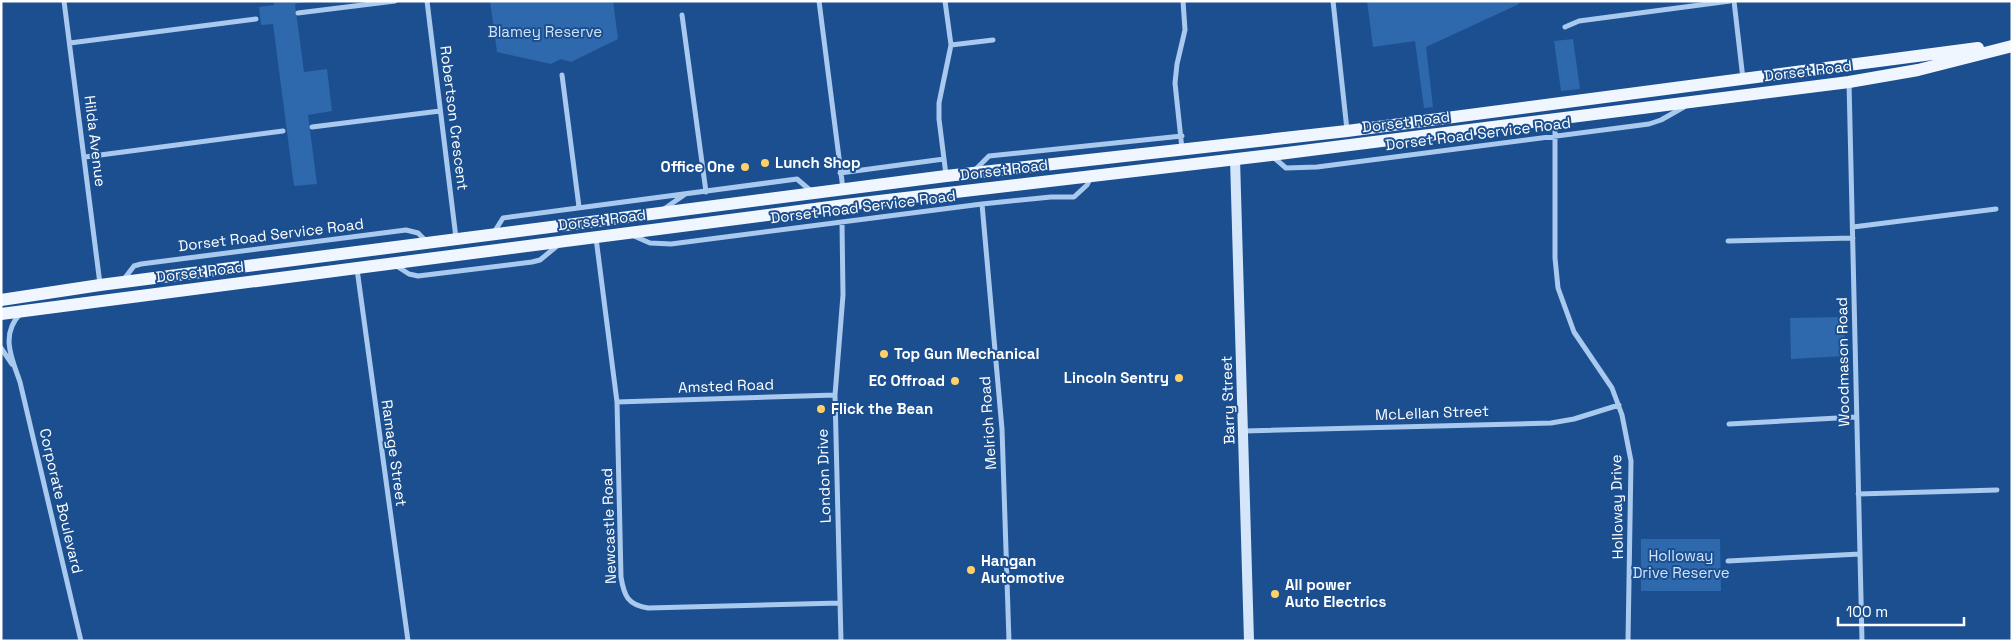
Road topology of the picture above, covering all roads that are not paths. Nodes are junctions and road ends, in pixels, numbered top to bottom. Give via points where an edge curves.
1 (64, 1) edge
2 (395, 1) edge
3 (427, 1) edge
4 (819, 1) edge
5 (944, 1) edge
6 (1183, 1) edge
7 (1333, 1) edge
8 (1730, 1) edge
9 (1734, 1) edge
10 (298, 13) dead end
11 (682, 16) dead end
12 (256, 19) dead end
13 (1565, 27) dead end
14 (993, 40) dead end
15 (70, 43) junction
16 (951, 45) junction
17 (2010, 46) edge
18 (1848, 67) junction
19 (562, 75) dead end
20 (1743, 80) junction
21 (1849, 82) junction
22 (1745, 95) junction
23 (1687, 103) junction
24 (440, 111) junction
25 (1555, 120) junction
26 (312, 127) dead end
27 (283, 131) dead end
28 (1347, 131) junction
29 (1182, 136) junction
30 (1556, 138) junction
31 (1234, 143) junction
32 (1182, 149) junction
33 (1271, 155) junction
34 (85, 157) junction
35 (944, 159) junction
36 (1235, 159) junction
37 (1084, 160) junction
38 (840, 173) junction
39 (973, 173) junction
40 (946, 176) junction
41 (1092, 176) junction
42 (843, 189) junction
43 (706, 192) junction
44 (685, 194) junction
45 (813, 194) junction
46 (982, 204) junction
47 (845, 205) junction
48 (579, 208) junction
49 (1996, 209) dead end
50 (658, 213) junction
51 (842, 222) junction
52 (1853, 228) junction
53 (629, 233) junction
54 (493, 234) junction
55 (596, 238) junction
56 (1853, 238) junction
57 (456, 239) junction
58 (1728, 240) dead end
59 (427, 242) junction
60 (562, 242) junction
61 (355, 252) junction
62 (459, 256) junction
63 (392, 264) junction
64 (357, 268) junction
65 (229, 269) junction
66 (122, 282) junction
67 (242, 283) junction
68 (100, 285) junction
69 (1, 300) edge
70 (102, 301) junction
71 (22, 312) junction
72 (1, 314) edge
73 (1, 348) edge
74 (15, 368) junction
75 (835, 395) junction
76 (617, 402) junction
77 (1619, 405) junction
78 (1856, 417) junction
79 (1728, 424) dead end
80 (1244, 431) junction
81 (1997, 490) dead end
82 (1858, 494) junction
83 (1860, 554) junction
84 (1728, 561) dead end
85 (840, 603) junction
86 (81, 641) edge
87 (408, 641) edge
88 (841, 641) edge
89 (1008, 641) edge
90 (1249, 641) edge
91 (1628, 641) edge
92 (1862, 641) edge

1 - 15 street, Hilda Avenue
2 - 10 street
3 - 24 street, Robertson Crescent
4 - 38 street
5 - 16 street
6 - 29 street via 1185,30 1175,82
7 - 28 street
8 - 13 street via 1579,21
9 - 20 street
11 - 43 street
12 - 15 street
14 - 16 street
15 - 34 street, Hilda Avenue
16 - 35 street via 939,103
17 - 18 main road, Dorset Road via 1954,50
17 - 21 main road, Dorset Road via 1918,70
18 - 20 main road, Dorset Road
18 - 21 main road
19 - 48 street
20 - 22 main road
20 - 28 main road, Dorset Road
21 - 22 main road, Dorset Road
21 - 52 street, Woodmason Road
22 - 23 main road, Dorset Road
23 - 25 main road, Dorset Road
23 - 30 street, Dorset Road Service Road via 1669,116 1649,124
24 - 26 street
24 - 57 street, Robertson Crescent
25 - 30 street, Holloway Drive
25 - 33 main road, Dorset Road
27 - 34 street
28 - 31 main road, Dorset Road
29 - 32 street
29 - 39 street via 988,156
30 - 33 street, Dorset Road Service Road via 1294,170 1278,164
30 - 77 street, Holloway Drive via 1555,258 1558,288 1574,332 1606,376
31 - 32 main road, Dorset Road
31 - 36 main road
32 - 37 main road, Dorset Road
33 - 36 main road, Dorset Road
34 - 68 street, Hilda Avenue
35 - 38 street
35 - 40 street
36 - 41 main road, Dorset Road
36 - 80 main road, Barry Street
37 - 39 main road, Dorset Road
37 - 41 main road
38 - 42 street
39 - 40 main road, Dorset Road
40 - 42 main road, Dorset Road
41 - 46 street, Dorset Road Service Road via 1074,198
41 - 47 main road, Dorset Road
42 - 45 main road, Dorset Road
42 - 47 main road
43 - 44 street, Dorset Road Service Road
43 - 45 street, Dorset Road Service Road via 797,179
44 - 48 street, Dorset Road Service Road
44 - 50 street, Dorset Road Service Road
45 - 50 main road, Dorset Road
46 - 51 street, Dorset Road Service Road
46 - 89 street, Melrich Road via 1002,429
47 - 53 main road, Dorset Road
48 - 54 street, Dorset Road Service Road via 503,218
49 - 52 street
50 - 54 main road, Dorset Road
51 - 53 street, Dorset Road Service Road via 664,244 650,243
51 - 75 street, London Drive via 843,296
52 - 56 street, Woodmason Road
53 - 55 main road, Dorset Road
54 - 57 main road, Dorset Road
55 - 60 main road, Dorset Road
55 - 76 street, Newcastle Road
56 - 58 street
56 - 78 street, Woodmason Road
57 - 59 main road, Dorset Road
57 - 62 main road
59 - 61 main road, Dorset Road
59 - 66 street, Dorset Road Service Road via 418,233 406,230 141,264 134,266
60 - 62 main road, Dorset Road
60 - 63 street via 532,262 418,276
61 - 64 main road
61 - 65 main road, Dorset Road
62 - 63 main road, Dorset Road
63 - 64 main road, Dorset Road
64 - 67 main road, Dorset Road
64 - 87 street, Ramage Street
65 - 66 main road, Dorset Road
65 - 67 main road
66 - 68 main road, Dorset Road
67 - 70 main road, Dorset Road
68 - 69 main road, Dorset Road
68 - 70 main road
70 - 71 main road, Dorset Road
71 - 72 main road, Dorset Road
71 - 74 street, Corporate Boulevard via 9,333
73 - 74 street, Corporate Boulevard
74 - 86 street, Corporate Boulevard
75 - 76 street, Amsted Road
75 - 85 street, London Drive
76 - 85 street, Newcastle Road via 621,576 623,591 636,606
77 - 80 street, McLellan Street via 1550,423
77 - 91 street, Holloway Drive via 1631,461
78 - 79 street
78 - 82 street, Woodmason Road
80 - 90 main road, Barry Street
81 - 82 street
82 - 83 street, Woodmason Road
83 - 84 street
83 - 92 street, Woodmason Road
85 - 88 street, London Drive

